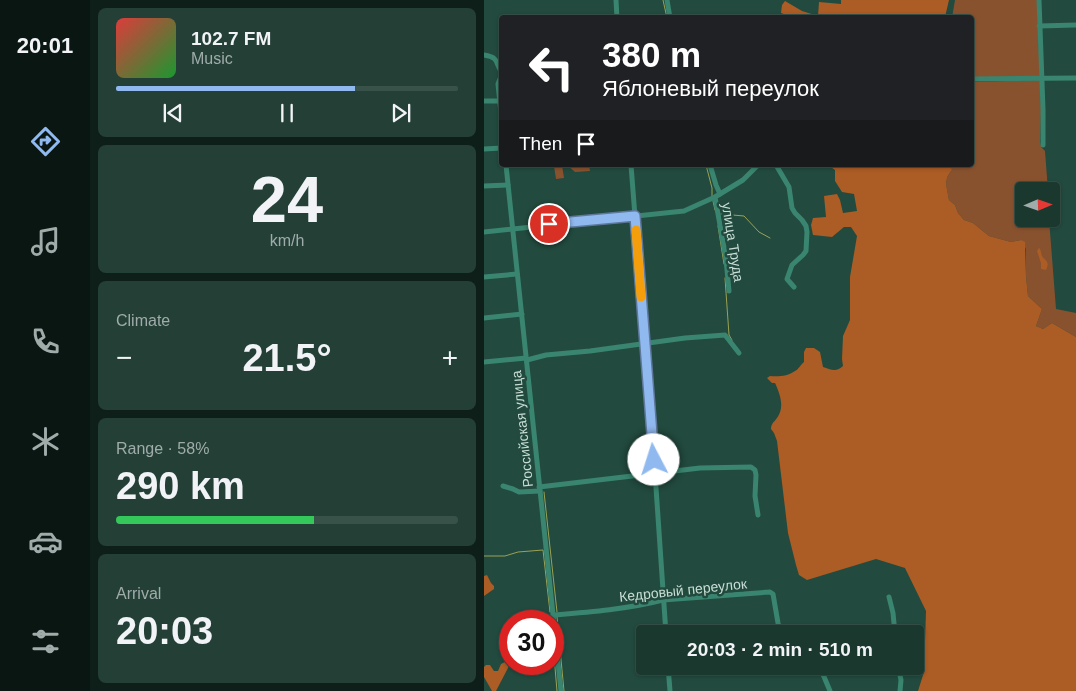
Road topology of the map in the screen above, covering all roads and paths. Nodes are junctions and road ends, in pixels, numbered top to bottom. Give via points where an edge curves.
1 (667, 0) edge
2 (1039, 0) edge
3 (616, 1) edge
4 (617, 15) edge
5 (670, 15) edge
6 (1076, 25) edge
7 (1039, 26) junction
8 (484, 55) edge
9 (499, 70) edge
10 (499, 78) edge
11 (1042, 78) junction
12 (1076, 78) edge
13 (974, 79) edge
14 (484, 100) edge
15 (499, 101) joint
16 (1043, 145) dead end
17 (499, 148) edge
18 (484, 149) edge
19 (506, 167) edge
20 (631, 167) edge
21 (711, 167) edge
22 (756, 167) edge
23 (777, 167) edge
24 (508, 185) junction
25 (484, 186) edge
26 (717, 196) junction
27 (635, 216) junction
28 (512, 228) junction
29 (484, 232) edge
30 (517, 274) junction
31 (484, 277) edge
32 (794, 288) dead end
33 (729, 291) dead end
34 (522, 314) junction
35 (484, 318) edge
36 (645, 343) junction
37 (739, 353) dead end
38 (526, 359) junction
39 (484, 362) edge
40 (655, 473) junction
41 (503, 486) dead end
42 (539, 489) junction
43 (758, 515) dead end
44 (889, 597) dead end
45 (664, 600) junction
46 (552, 610) edge
47 (564, 614) edge
48 (665, 625) edge
49 (779, 625) edge
50 (894, 625) edge
51 (559, 675) edge
52 (669, 675) edge
53 (823, 675) edge
54 (901, 675) edge
55 (561, 691) edge
56 (670, 691) edge
57 (830, 691) edge
58 (900, 691) edge

1 - 5 street
2 - 7 street
3 - 4 street
6 - 7 street
7 - 11 street
8 - 9 street via 497,61
10 - 15 street
11 - 12 street
11 - 13 street
11 - 16 street
14 - 15 street
17 - 18 street
19 - 24 street, Российская улица
20 - 27 street
21 - 26 street, улица Труда
22 - 26 street via 743,180
23 - 32 street via 789,187 792,208 808,232 806,251 792,266 787,279
24 - 25 street
24 - 28 street, Российская улица
26 - 27 street via 684,211
26 - 33 street, улица Труда
27 - 28 street
27 - 36 street
28 - 29 street
28 - 30 street, Российская улица
30 - 31 street
30 - 34 street, Российская улица
34 - 35 street
34 - 38 street, Российская улица
36 - 37 street via 725,335
36 - 38 street
36 - 40 street
38 - 39 street
38 - 42 street, Российская улица
40 - 42 street
40 - 43 street via 751,467 756,475 754,496
40 - 45 street
41 - 42 street via 519,492
42 - 46 street, Российская улица
44 - 50 street
45 - 47 street, Кедровый переулок
45 - 48 street
45 - 49 street, Кедровый переулок via 770,592
51 - 55 street, Российская улица
52 - 56 street
53 - 57 street
54 - 58 street

